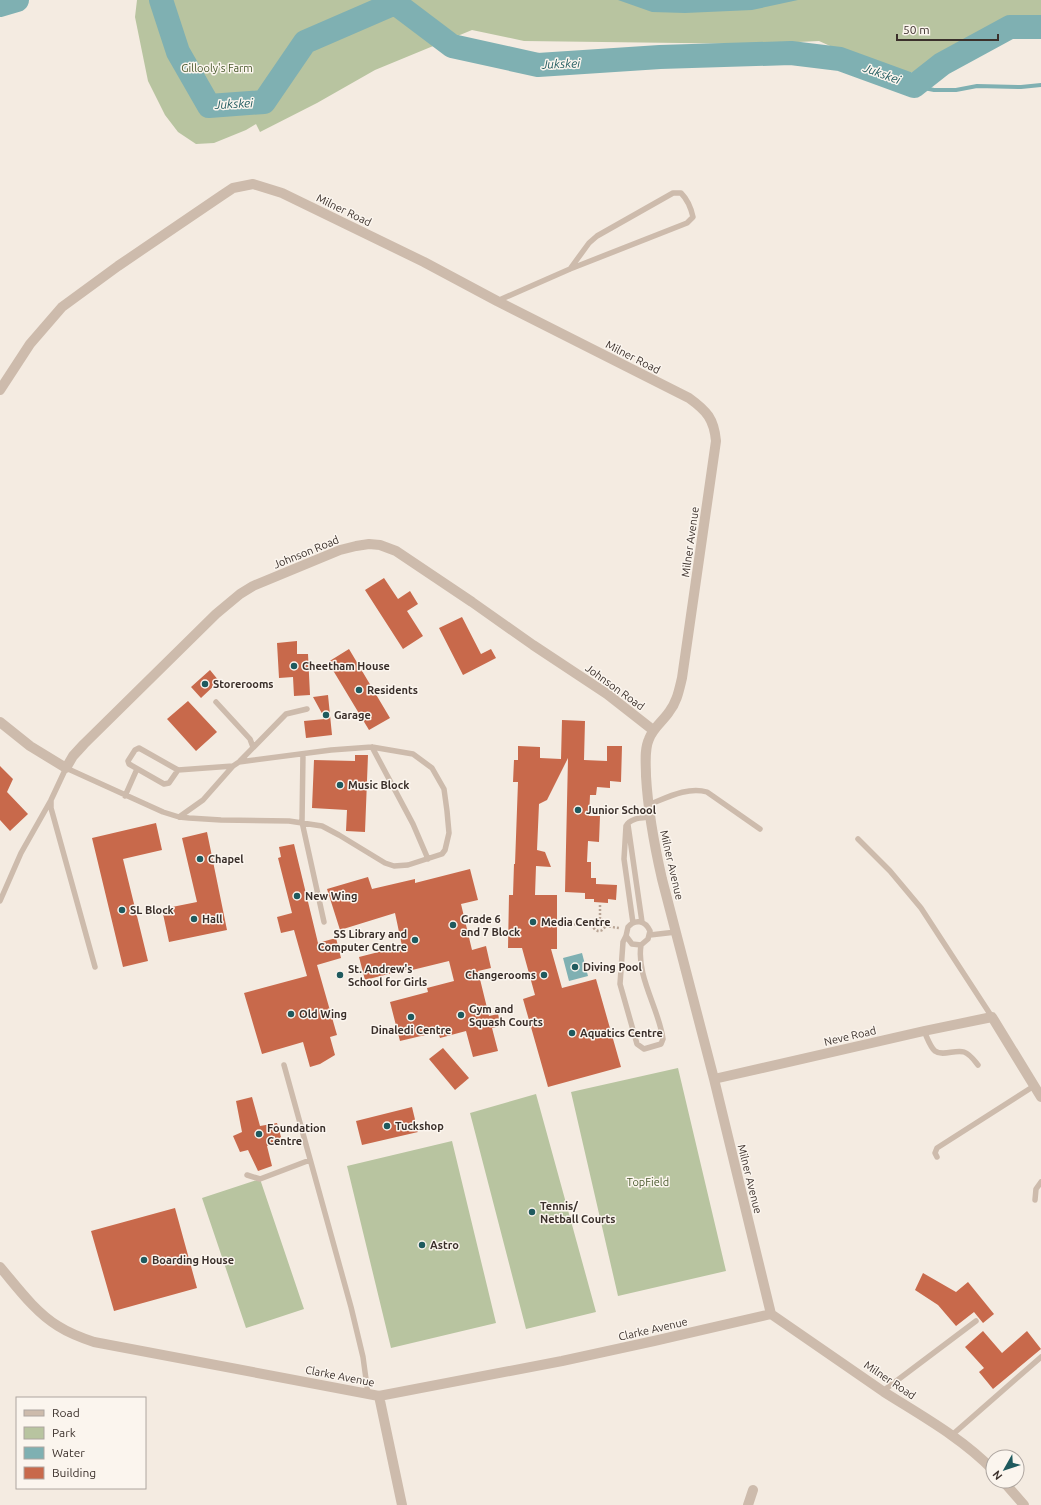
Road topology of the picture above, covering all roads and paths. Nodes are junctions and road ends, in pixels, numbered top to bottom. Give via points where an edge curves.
1 (570, 269) junction
2 (497, 301) junction
3 (0, 390) edge
4 (712, 422) joint
5 (216, 702) dead end
6 (307, 709) dead end
7 (0, 722) edge
8 (653, 730) junction
9 (253, 747) junction
10 (372, 747) junction
11 (303, 754) junction
12 (239, 762) junction
13 (233, 766) junction
14 (66, 768) junction
15 (137, 769) junction
16 (178, 770) junction
17 (125, 796) junction
18 (51, 800) junction
19 (648, 805) junction
20 (179, 817) junction
21 (650, 817) junction
22 (302, 822) junction
23 (629, 822) junction
24 (760, 829) dead end
25 (858, 839) dead end
26 (428, 858) junction
27 (0, 900) edge
28 (600, 904) dead end
29 (600, 919) junction
30 (324, 922) dead end
31 (642, 922) junction
32 (633, 923) junction
33 (566, 924) dead end
34 (594, 925) junction
35 (605, 926) junction
36 (627, 929) junction
37 (676, 932) junction
38 (650, 935) junction
39 (626, 936) junction
40 (641, 945) junction
41 (95, 967) dead end
42 (992, 1017) junction
43 (924, 1031) junction
44 (284, 1065) dead end
45 (978, 1065) dead end
46 (714, 1079) junction
47 (1034, 1086) junction
48 (1041, 1097) edge
49 (937, 1157) dead end
50 (310, 1160) junction
51 (247, 1175) dead end
52 (1041, 1182) edge
53 (1035, 1200) dead end
54 (0, 1267) edge
55 (771, 1314) junction
56 (976, 1321) dead end
57 (1041, 1357) edge
58 (884, 1391) junction
59 (368, 1394) junction
60 (379, 1396) junction
61 (952, 1435) junction
62 (985, 1462) edge
63 (1010, 1489) edge
64 (753, 1490) dead end
65 (402, 1505) edge
66 (748, 1505) edge
67 (1024, 1505) edge

1 - 1 lane via 687,223 693,217 686,198 681,193 673,194 597,236
1 - 2 lane
2 - 3 street, Milner Road via 424,262 282,193 253,184 243,185 220,196 62,308 30,344
2 - 4 street, Milner Road via 689,398 707,412
4 - 8 street, Milner Avenue via 716,441 682,678 670,711
5 - 9 lane via 250,738
6 - 9 lane via 286,714
7 - 14 street via 30,746
8 - 14 street, Johnson Road via 607,694 410,560 396,551 369,544 340,550 253,586 240,594 216,614 84,744
8 - 19 street, Milner Avenue via 648,739 646,760
9 - 12 lane
10 - 11 lane
10 - 26 lane
10 - 26 lane via 413,754 432,768 444,789 449,833 445,850 438,856
11 - 12 lane
11 - 22 lane
12 - 13 lane
13 - 16 lane
13 - 20 lane via 203,800
14 - 17 lane
14 - 18 lane
15 - 16 lane via 166,784
15 - 16 lane via 128,763 129,758 139,748
15 - 17 lane
17 - 20 lane
18 - 27 lane via 21,853
18 - 41 lane via 51,808
19 - 21 street, Milner Avenue
19 - 24 lane via 691,790 699,790 707,792
20 - 22 lane
21 - 23 lane
21 - 37 street, Milner Avenue
22 - 26 lane via 322,826 384,863 394,866 408,865
22 - 30 lane
23 - 31 lane
23 - 32 lane via 626,826 624,859
25 - 42 lane via 890,871 921,908
28 - 29 path
29 - 34 path via 595,921
29 - 35 path via 605,922
31 - 32 lane
31 - 38 lane via 648,926
32 - 36 lane
33 - 34 path
34 - 35 path via 595,929 600,931
35 - 36 path
36 - 39 lane
37 - 38 lane
37 - 46 street, Milner Avenue
38 - 40 lane
39 - 40 lane via 632,944
39 - 40 lane via 623,942 620,988 637,1044 644,1049 661,1044 663,1039 643,974
42 - 43 street, Neve Road
42 - 47 street
43 - 45 lane via 936,1051 965,1052
43 - 46 street, Neve Road
44 - 50 lane
46 - 55 street, Milner Avenue
47 - 48 street
47 - 49 lane via 937,1148
50 - 51 lane via 260,1179
50 - 59 lane via 360,1342
52 - 53 lane via 1036,1189
54 - 59 street, Clarke Avenue via 40,1312 57,1326 94,1342
55 - 58 street, Milner Road
55 - 60 street, Clarke Avenue via 585,1356
56 - 58 lane
57 - 61 lane
58 - 61 street, Milner Road
59 - 60 street, Clarke Avenue
60 - 65 street
61 - 62 street, Milner Road
63 - 67 street
64 - 66 street

